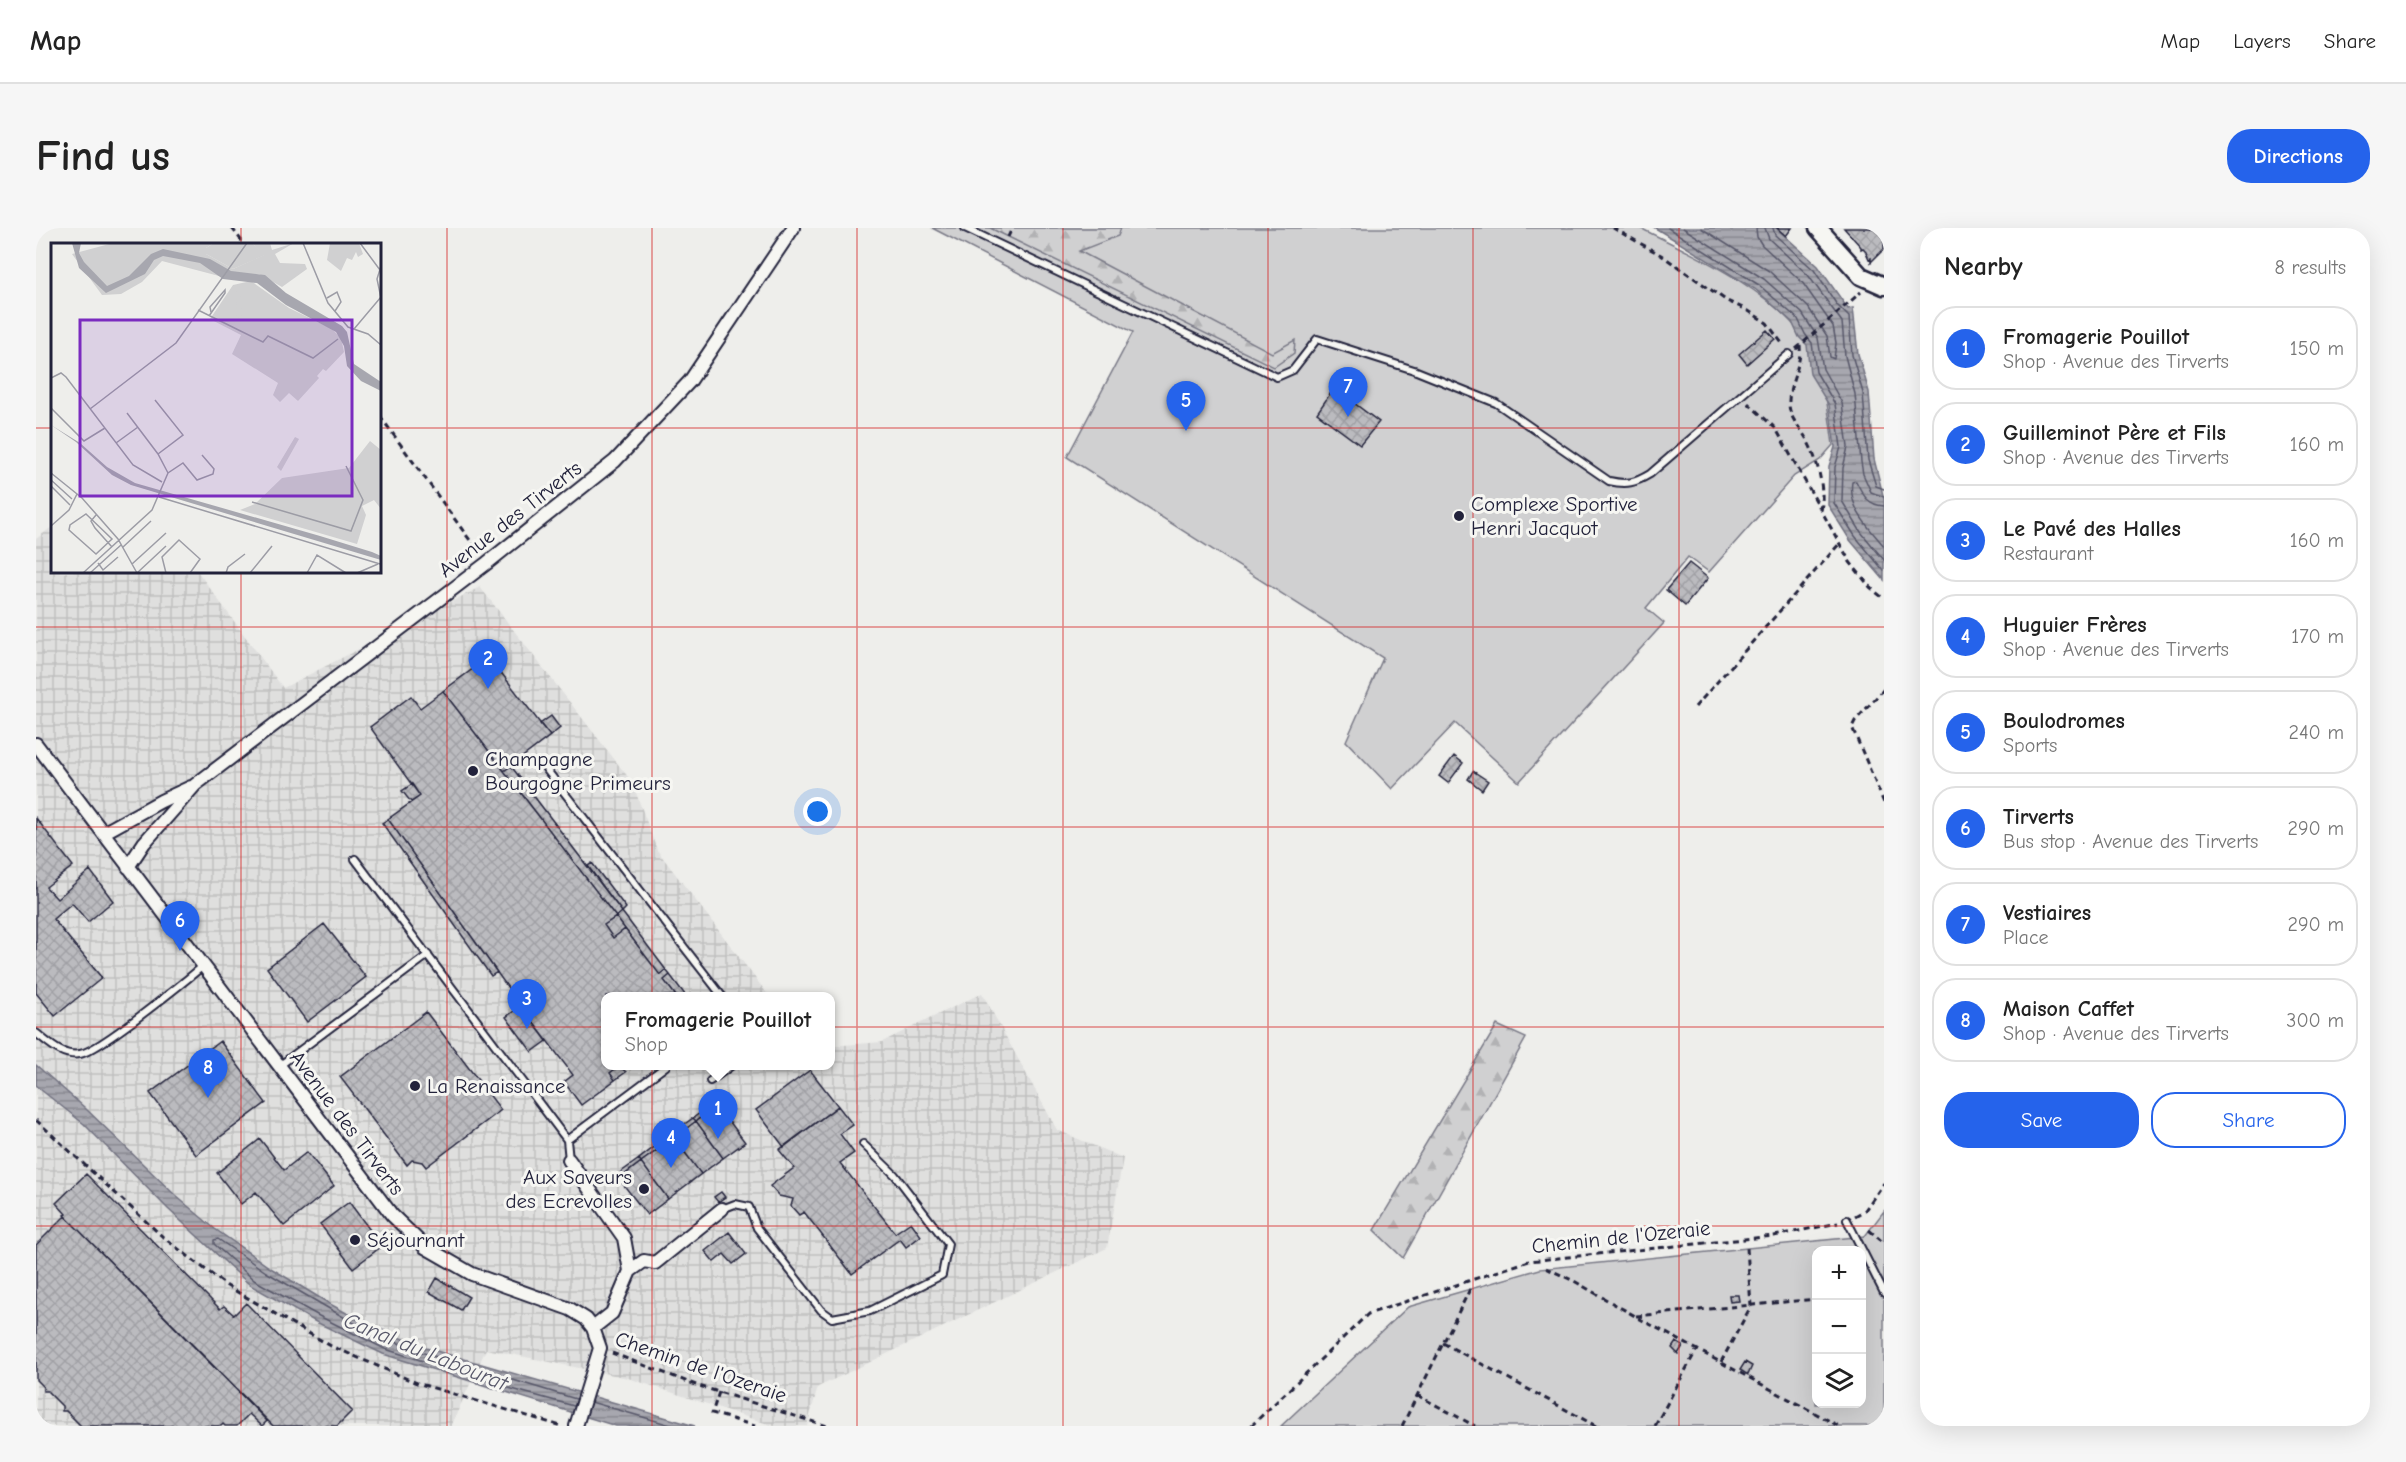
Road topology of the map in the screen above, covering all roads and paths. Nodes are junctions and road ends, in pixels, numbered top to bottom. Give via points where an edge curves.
1 (232, 228) edge
2 (793, 228) edge
3 (965, 228) edge
4 (1613, 228) edge
5 (1818, 228) edge
6 (243, 243) edge
7 (1877, 283) edge
8 (1849, 302) dead end
9 (1789, 354) joint
10 (1740, 396) junction
11 (381, 417) edge
12 (1821, 511) junction
13 (1840, 543) junction
14 (487, 562) junction
15 (1884, 599) edge
16 (1884, 689) edge
17 (1695, 707) dead end
18 (36, 744) edge
19 (546, 769) dead end
20 (195, 785) junction
21 (1884, 803) edge
22 (103, 833) junction
23 (355, 859) dead end
24 (128, 867) junction
25 (428, 955) junction
26 (203, 966) junction
27 (719, 992) edge
28 (36, 1033) edge
29 (279, 1066) junction
30 (659, 1070) edge
31 (724, 1070) edge
32 (710, 1081) dead end
33 (36, 1120) edge
34 (567, 1140) junction
35 (863, 1144) dead end
36 (569, 1160) joint
37 (1884, 1183) edge
38 (722, 1209) joint
39 (1847, 1220) junction
40 (1869, 1230) dead end
41 (1884, 1243) edge
42 (1747, 1248) dead end
43 (1546, 1268) dead end
44 (630, 1271) junction
45 (1470, 1289) dead end
46 (1884, 1293) edge
47 (1812, 1299) edge
48 (1752, 1306) junction
49 (1636, 1316) junction
50 (593, 1328) junction
51 (1443, 1343) junction
52 (600, 1348) junction
53 (1697, 1349) junction
54 (1721, 1362) junction
55 (719, 1392) junction
56 (1417, 1395) junction
57 (577, 1422) edge
58 (561, 1426) edge
59 (754, 1426) edge
60 (827, 1426) edge
61 (1251, 1426) edge
62 (1402, 1426) edge
63 (1475, 1426) edge
64 (1596, 1426) edge
65 (1655, 1426) edge
66 (1839, 1426) edge

1 - 6 path
2 - 14 street, Avenue des Tirverts via 690,381 615,460
3 - 10 lane via 1277,377 1293,370 1317,339 1414,370 1496,403 1609,481 1621,484 1633,484 1650,474
4 - 9 path via 1767,323
5 - 7 main road via 1851,267
8 - 12 path via 1800,345 1801,357 1789,405 1815,462 1823,500
9 - 10 lane
10 - 12 path via 1776,429
11 - 14 path
12 - 13 path
13 - 15 path via 1870,587
13 - 17 path
14 - 20 street, Avenue des Tirverts
16 - 21 path via 1852,727
18 - 22 street, Avenue des Tirverts
19 - 27 lane
20 - 22 street, Avenue des Tirverts
20 - 24 street, Avenue des Tirverts
22 - 24 street, Avenue des Tirverts
23 - 25 lane
24 - 26 street, Avenue des Tirverts
25 - 29 lane
25 - 34 lane
26 - 28 lane via 103,1042 80,1054 60,1052
26 - 29 street, Avenue des Tirverts
29 - 50 street, Avenue des Tirverts via 392,1215 424,1247 472,1274 570,1309
30 - 34 lane
31 - 32 lane
33 - 58 path via 163,1237 226,1286 331,1346 417,1383
34 - 36 lane
35 - 38 lane via 895,1176 948,1244 942,1275 870,1311 832,1318 821,1310 757,1228 749,1207 735,1204
36 - 44 street via 624,1238
37 - 39 path, Chemin de l'Ozeraie via 1865,1210
38 - 44 street via 655,1263 644,1262
39 - 46 lane
39 - 61 path, Chemin de l'Ozeraie via 1774,1236 1529,1261 1368,1314
40 - 41 path
42 - 48 path
43 - 49 path
44 - 50 street via 612,1313
45 - 51 path
47 - 48 path
48 - 49 path
48 - 54 path
49 - 53 path
50 - 52 street
51 - 56 path
51 - 64 path
52 - 55 path, Chemin de l'Ozeraie
52 - 57 street
53 - 54 path
53 - 65 path
54 - 66 path
55 - 59 path via 712,1413
55 - 60 path, Chemin de l'Ozeraie
56 - 62 path
56 - 63 path

